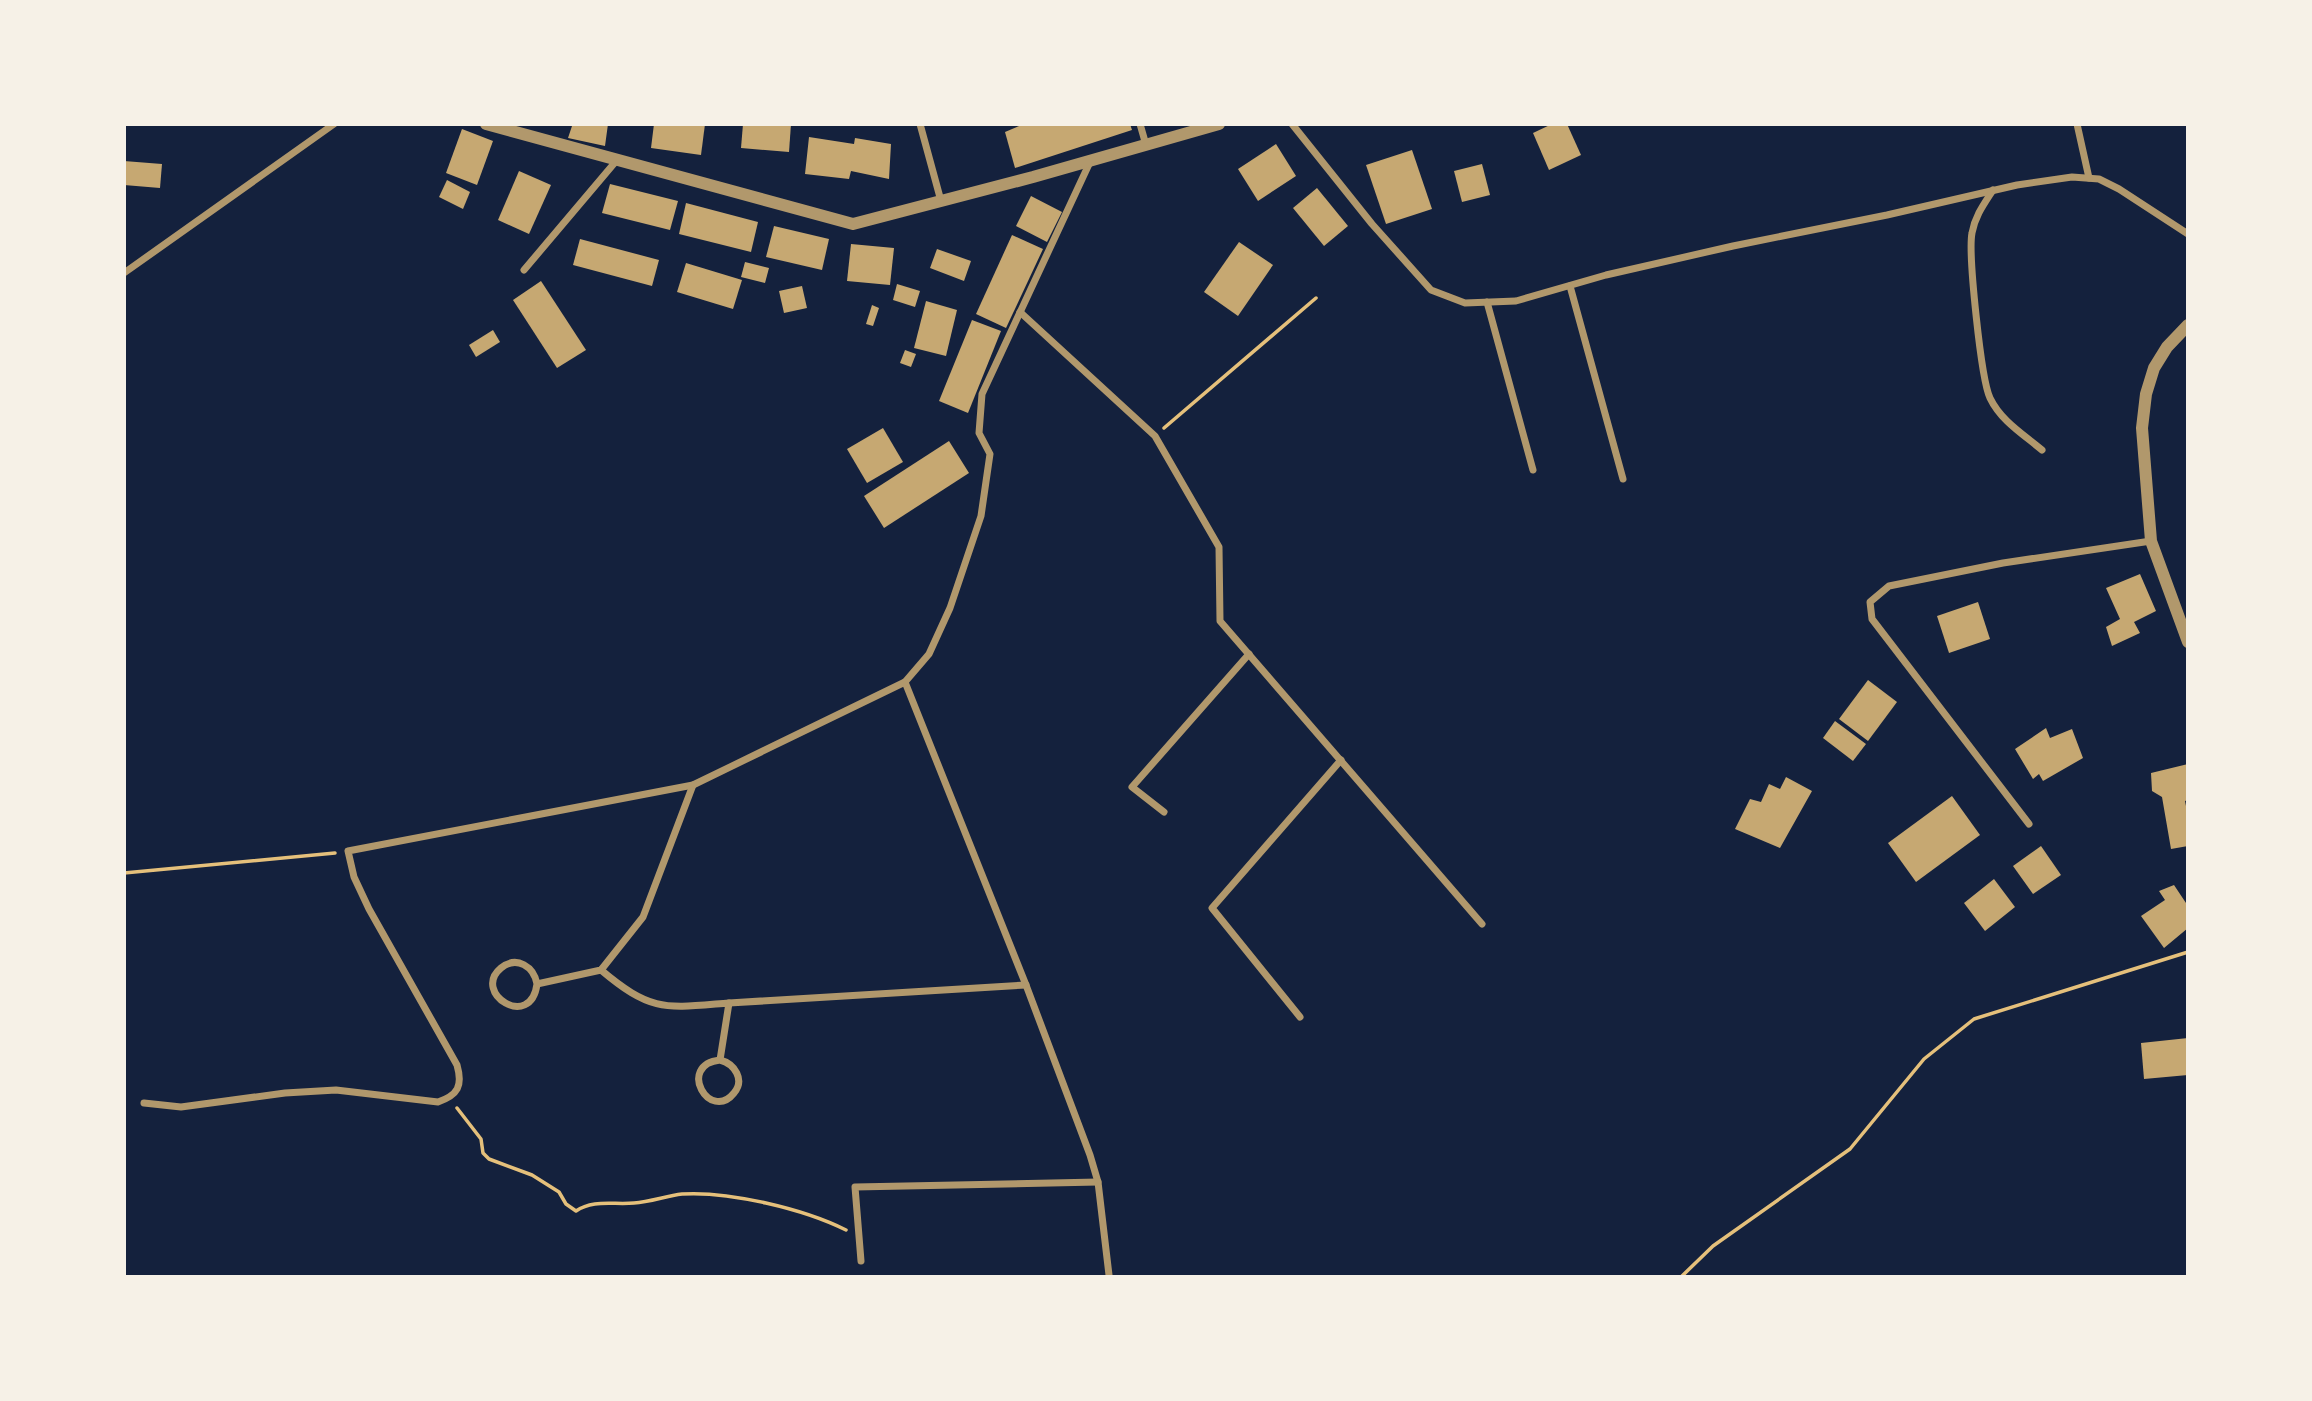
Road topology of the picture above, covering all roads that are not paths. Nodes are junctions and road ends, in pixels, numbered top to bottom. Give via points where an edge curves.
1 (334, 124) edge
2 (486, 124) edge
3 (920, 124) edge
4 (1139, 124) edge
5 (1219, 124) edge
6 (1292, 124) edge
7 (2077, 124) edge
8 (1146, 145) junction
9 (617, 160) junction
10 (1090, 161) junction
11 (2089, 178) junction
12 (1994, 190) junction
13 (941, 201) junction
14 (2188, 234) edge
15 (524, 270) dead end
16 (124, 273) edge
17 (1570, 286) junction
18 (1488, 302) junction
19 (1020, 312) junction
20 (2186, 328) edge
21 (2042, 450) dead end
22 (1533, 470) dead end
23 (1623, 479) dead end
24 (2151, 541) junction
25 (2188, 642) edge
26 (1249, 654) junction
27 (905, 682) junction
28 (1340, 760) junction
29 (693, 785) junction
30 (1164, 811) dead end
31 (2029, 824) dead end
32 (1482, 924) dead end
33 (601, 970) junction
34 (537, 984) junction
35 (1026, 985) junction
36 (729, 1003) junction
37 (1300, 1017) dead end
38 (720, 1060) junction
39 (144, 1103) dead end
40 (1098, 1182) junction
41 (861, 1261) dead end
42 (1109, 1275) dead end

1 - 16 street
2 - 9 street
3 - 13 street
4 - 8 street
5 - 8 street
6 - 18 street via 1431,290 1465,303
7 - 11 street
8 - 10 street
9 - 13 street via 853,224
9 - 15 street
10 - 13 street
10 - 19 street
11 - 12 street
11 - 14 street via 2119,189
12 - 17 street
12 - 21 street via 1975,219 1970,237 1988,395 2002,417
17 - 18 street via 1516,301
17 - 23 street
18 - 22 street
19 - 26 street via 1154,436 1219,547 1220,621
19 - 27 street via 982,394 979,433 990,454 981,516 929,654
20 - 24 street via 2154,368 2146,394 2142,428
24 - 25 street
24 - 31 street via 1888,586 1870,602 1872,620
26 - 28 street
26 - 30 street via 1132,787
27 - 29 street
27 - 35 street
28 - 32 street
28 - 37 street via 1212,908
29 - 33 street via 643,917
29 - 39 street via 348,851 369,909 457,1065 461,1078 450,1098 438,1102 336,1090 181,1107
33 - 34 street
33 - 36 street via 643,1001 673,1008
34 - 34 street via 528,966 514,962 501,968 494,987 500,1000 520,1006 533,998
35 - 36 street
35 - 40 street
36 - 38 street
38 - 38 street via 703,1068 699,1081 703,1093 714,1100 732,1096 739,1084 737,1071
40 - 41 street via 855,1187
40 - 42 street

